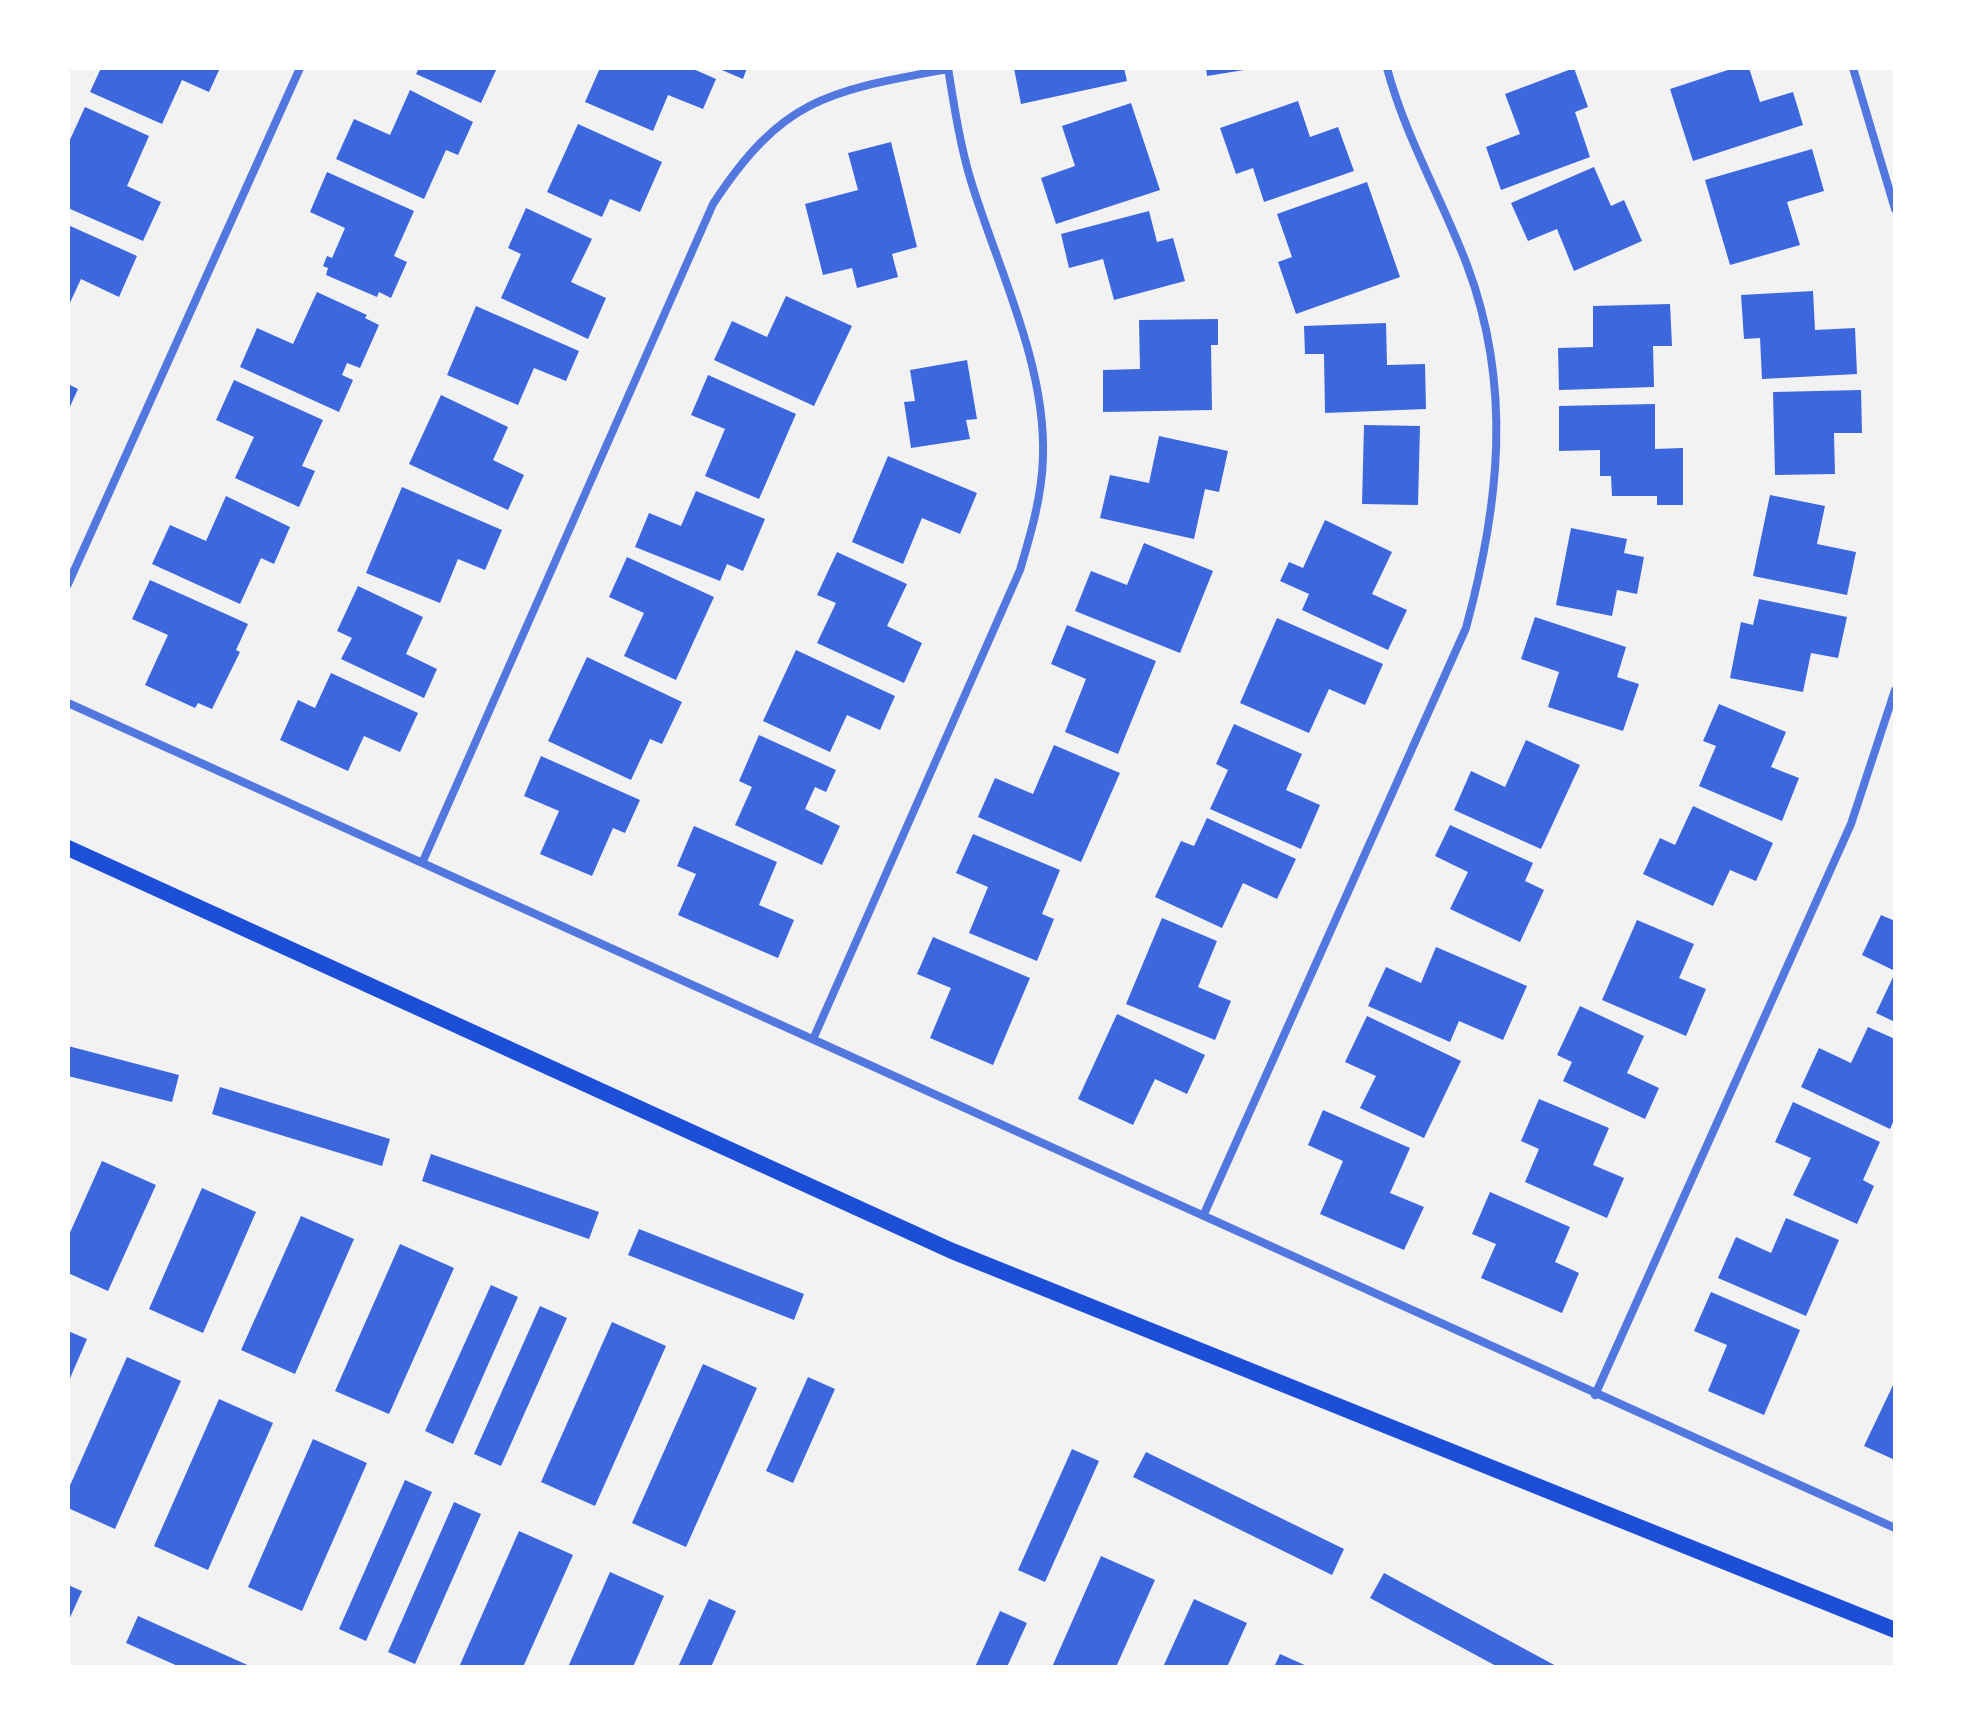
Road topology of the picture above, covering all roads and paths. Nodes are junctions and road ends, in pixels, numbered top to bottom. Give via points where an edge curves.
1 (300, 68) edge
2 (1387, 68) edge
3 (1853, 68) edge
4 (948, 69) edge
5 (1895, 209) edge
6 (68, 584) edge
7 (1895, 690) edge
8 (68, 703) edge
9 (68, 848) edge
10 (423, 861) junction
11 (814, 1037) junction
12 (1204, 1214) junction
13 (1595, 1395) junction
14 (1895, 1528) edge
15 (1895, 1630) edge

1 - 6 street
2 - 12 street via 1468,268 1490,349 1497,422 1487,549 1466,628
3 - 5 street
4 - 10 street via 857,86 811,102 774,129 739,165 713,204
4 - 11 street via 969,177 1038,401 1043,456 1038,507 1020,570
7 - 13 street via 1851,824
8 - 10 street
9 - 15 main road via 952,1251
10 - 11 street
11 - 12 street
12 - 13 street
13 - 14 street

